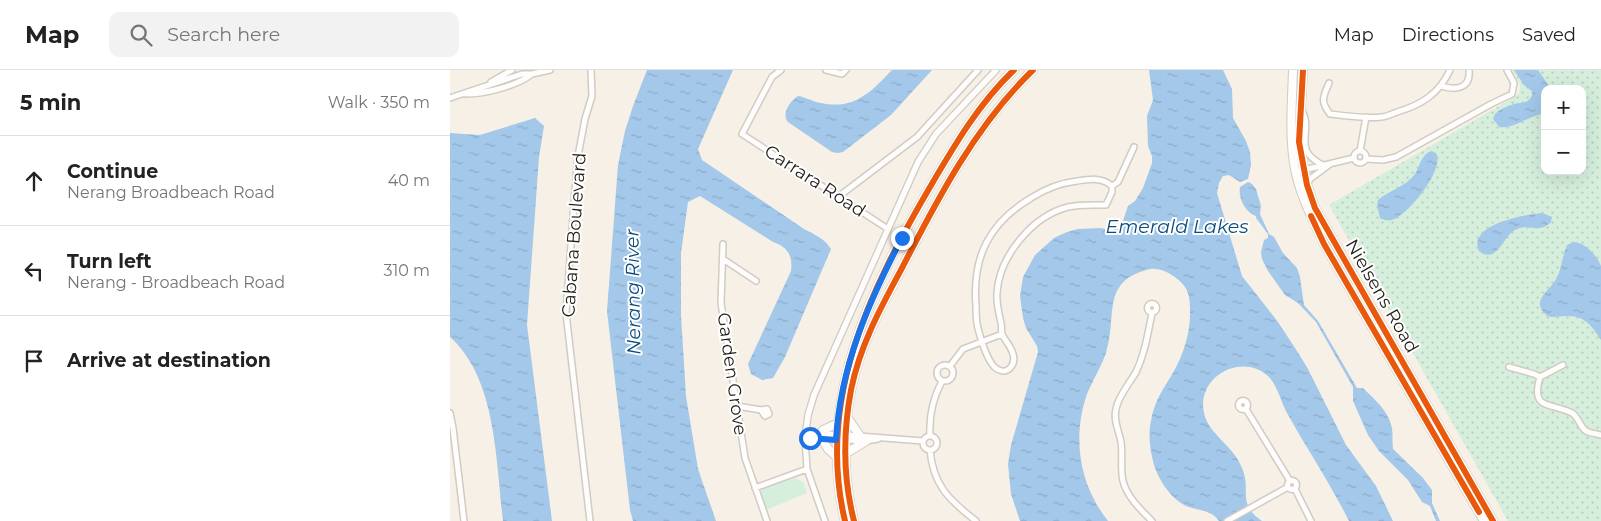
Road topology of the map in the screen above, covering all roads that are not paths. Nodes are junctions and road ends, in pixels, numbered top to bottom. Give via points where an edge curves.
1 (512, 70) edge
2 (549, 70) edge
3 (591, 70) edge
4 (781, 70) edge
5 (826, 70) edge
6 (846, 70) edge
7 (978, 70) edge
8 (996, 70) edge
9 (1014, 70) edge
10 (1033, 70) edge
11 (1293, 70) edge
12 (1303, 70) edge
13 (1450, 70) edge
14 (1469, 70) edge
15 (1508, 70) edge
16 (531, 72) edge
17 (1329, 83) dead end
18 (489, 84) junction
19 (1440, 86) junction
20 (463, 94) junction
21 (450, 98) edge
22 (1301, 109) junction
23 (1366, 117) junction
24 (1134, 147) dead end
25 (1360, 151) junction
26 (1354, 158) junction
27 (1366, 158) junction
28 (1331, 164) junction
29 (1323, 165) junction
30 (1299, 170) junction
31 (1112, 186) junction
32 (1307, 186) junction
33 (838, 197) junction
34 (888, 229) junction
35 (723, 244) dead end
36 (723, 259) junction
37 (756, 281) dead end
38 (1152, 313) dead end
39 (1002, 334) junction
40 (981, 342) junction
41 (1563, 364) dead end
42 (950, 366) junction
43 (1509, 367) dead end
44 (1540, 377) junction
45 (942, 381) junction
46 (737, 406) junction
47 (1246, 409) dead end
48 (761, 410) dead end
49 (450, 413) edge
50 (847, 417) junction
51 (838, 423) junction
52 (805, 435) junction
53 (930, 435) junction
54 (1601, 435) edge
55 (821, 436) junction
56 (837, 437) junction
57 (845, 438) junction
58 (863, 438) junction
59 (923, 441) junction
60 (930, 450) junction
61 (845, 454) junction
62 (836, 456) junction
63 (808, 469) junction
64 (1291, 486) junction
65 (755, 488) junction
66 (464, 521) edge
67 (590, 521) edge
68 (767, 521) edge
69 (825, 521) edge
70 (845, 521) edge
71 (854, 521) edge
72 (976, 521) edge
73 (1152, 521) edge
74 (1227, 521) edge
75 (1311, 521) edge
76 (1484, 521) edge
77 (1494, 521) edge

1 - 18 street
2 - 16 street
3 - 67 street, Cabana Boulevard via 592,96 585,119 576,182 566,313
4 - 33 street, Carrara Road via 772,77 742,134
5 - 6 street via 842,74
7 - 33 street via 917,137
8 - 34 street via 930,142
9 - 51 main road via 966,129 892,256 853,349 844,379
10 - 50 main road via 1001,103 982,129 917,237 863,348
11 - 30 main road, Nielsens Road via 1292,149
12 - 22 main road, Nielsens Road
13 - 19 street
14 - 19 street via 1466,83 1460,88
15 - 27 street via 1514,84 1512,94 1396,157 1383,160
16 - 18 street
16 - 20 street via 523,81 486,92
17 - 23 street via 1323,99 1330,114
18 - 20 street
19 - 23 street via 1416,106 1381,117
20 - 21 street
22 - 29 street via 1305,116 1307,153
22 - 30 main road, Nielsens Road
23 - 25 street
24 - 31 street via 1118,182
25 - 26 street
25 - 27 street via 1366,154
26 - 27 street via 1359,164
26 - 28 street
28 - 29 street
28 - 32 street via 1310,179
29 - 30 street
30 - 32 main road, Nielsens Road
30 - 76 main road, Nielsens Road via 1306,205 1324,244
31 - 39 street via 1106,205 1068,207 1051,213 1027,231 1013,248 997,292
31 - 40 street via 1106,180 1092,179 1043,190 1002,220 981,254 975,274 977,326
32 - 77 main road, Nielsens Road via 1315,208
33 - 34 street, Carrara Road
34 - 52 street via 817,390
35 - 36 street, Garden Grove
36 - 37 street
36 - 46 street, Garden Grove via 721,303
38 - 73 street via 1142,358 1119,400 1115,420 1121,442 1123,481 1128,494
39 - 40 street
39 - 40 street via 1014,356 1013,365 1008,370 994,368
40 - 42 street via 964,349
41 - 44 street
42 - 45 street via 952,377
42 - 45 street via 939,368 938,376
43 - 44 street
44 - 54 street via 1536,393 1539,400 1545,405 1573,413 1585,430
45 - 53 street via 935,395
46 - 48 street
46 - 65 street, Garden Grove via 745,458
47 - 64 street
49 - 66 street
50 - 57 main road
50 - 58 main road
51 - 55 main road via 823,430
51 - 56 main road
52 - 55 street
52 - 63 street
53 - 59 street
53 - 60 street via 937,443
55 - 56 street
55 - 62 main road
56 - 57 street
56 - 62 main road
57 - 58 street
57 - 61 main road
58 - 59 street
58 - 61 main road
59 - 60 street via 924,447
60 - 72 street via 940,486
61 - 71 main road
62 - 70 main road
63 - 65 street
63 - 69 street
64 - 74 street
64 - 75 street
65 - 68 street, Garden Grove

